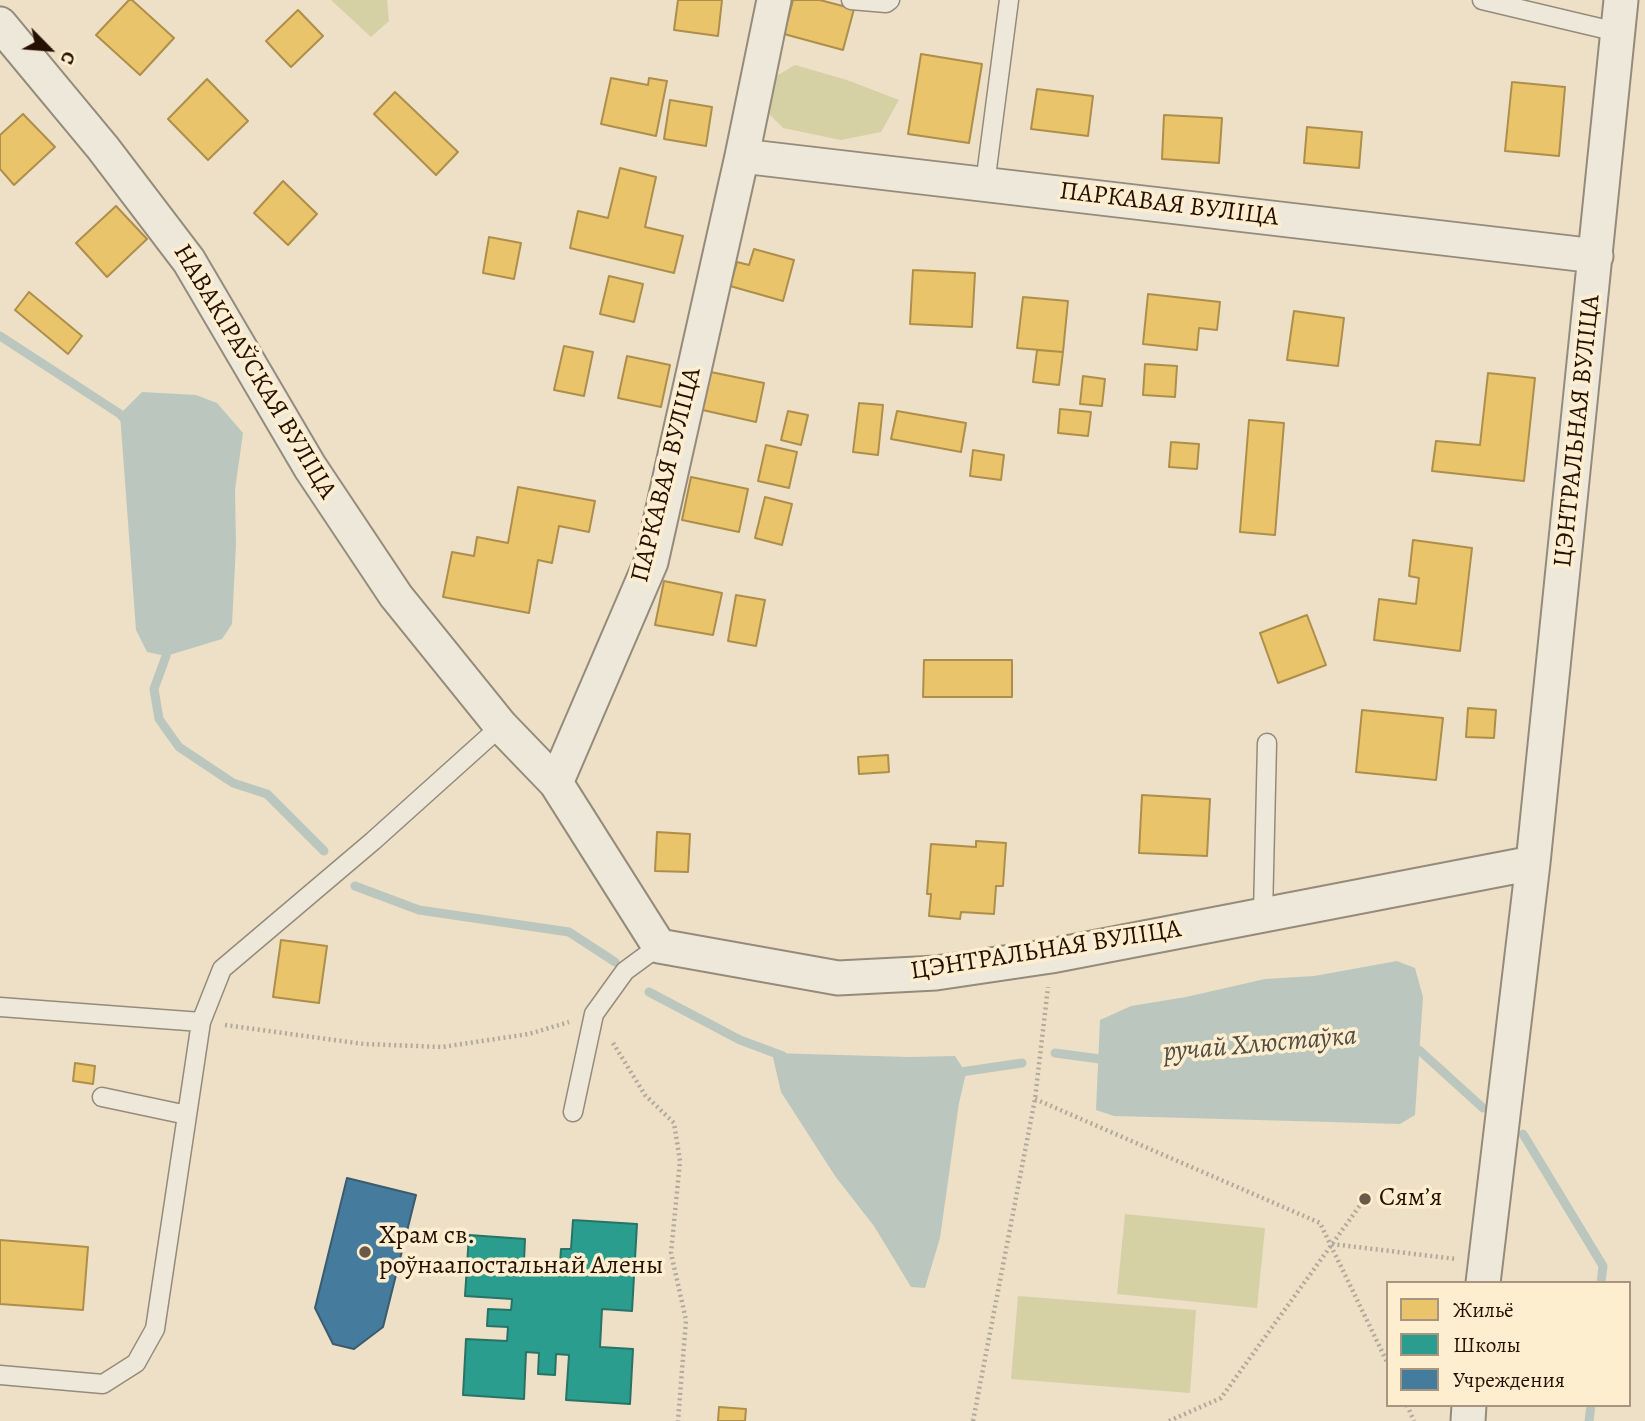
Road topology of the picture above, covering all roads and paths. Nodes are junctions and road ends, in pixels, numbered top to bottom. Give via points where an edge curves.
1 (774, 0) edge
2 (851, 0) edge
3 (890, 0) edge
4 (1009, 0) edge
5 (1482, 0) edge
6 (1619, 16) edge
7 (0, 24) edge
8 (742, 156) junction
9 (985, 184) junction
10 (1596, 256) junction
11 (501, 726) junction
12 (1267, 743) dead end
13 (556, 783) junction
14 (1533, 863) junction
15 (1263, 914) junction
16 (659, 946) junction
17 (1051, 956) junction
18 (0, 1007) edge
19 (594, 1014) junction
20 (201, 1022) junction
21 (102, 1097) dead end
22 (1035, 1099) junction
23 (573, 1112) dead end
24 (187, 1115) junction
25 (1361, 1204) dead end
26 (1332, 1244) junction
27 (1484, 1272) edge
28 (1386, 1360) edge
29 (0, 1376) edge
30 (678, 1421) edge
31 (973, 1421) edge
32 (1169, 1421) edge

1 - 8 street, ПАРКАВАЯ ВУЛІЦА
2 - 3 lane
4 - 9 lane
5 - 6 lane
6 - 10 street, ЦЭНТРАЛЬНАЯ ВУЛІЦА
7 - 11 street, НАВАКІРАЎСКАЯ ВУЛІЦА via 189,261 310,467 396,596
8 - 9 street, ПАРКАВАЯ ВУЛІЦА
8 - 13 street, ПАРКАВАЯ ВУЛІЦА via 651,562
9 - 10 street, ПАРКАВАЯ ВУЛІЦА
10 - 14 street, ЦЭНТРАЛЬНАЯ ВУЛІЦА
11 - 13 street
11 - 20 lane via 222,969
12 - 15 lane
13 - 16 street
14 - 15 street, ЦЭНТРАЛЬНАЯ ВУЛІЦА
14 - 27 street, ЦЭНТРАЛЬНАЯ ВУЛІЦА
15 - 17 street, ЦЭНТРАЛЬНАЯ ВУЛІЦА
16 - 17 street, ЦЭНТРАЛЬНАЯ ВУЛІЦА via 838,978 936,973
16 - 19 lane via 625,971
17 - 22 path
18 - 20 lane
19 - 20 path via 529,1034 442,1047 363,1044
19 - 23 lane
19 - 30 path via 645,1095 674,1123 680,1161 671,1253 685,1320
20 - 24 lane
21 - 24 lane
22 - 26 path via 1320,1223
22 - 31 path
24 - 29 lane via 155,1329 136,1363 103,1384
25 - 26 path
26 - 27 path
26 - 28 path
26 - 32 path via 1221,1398

